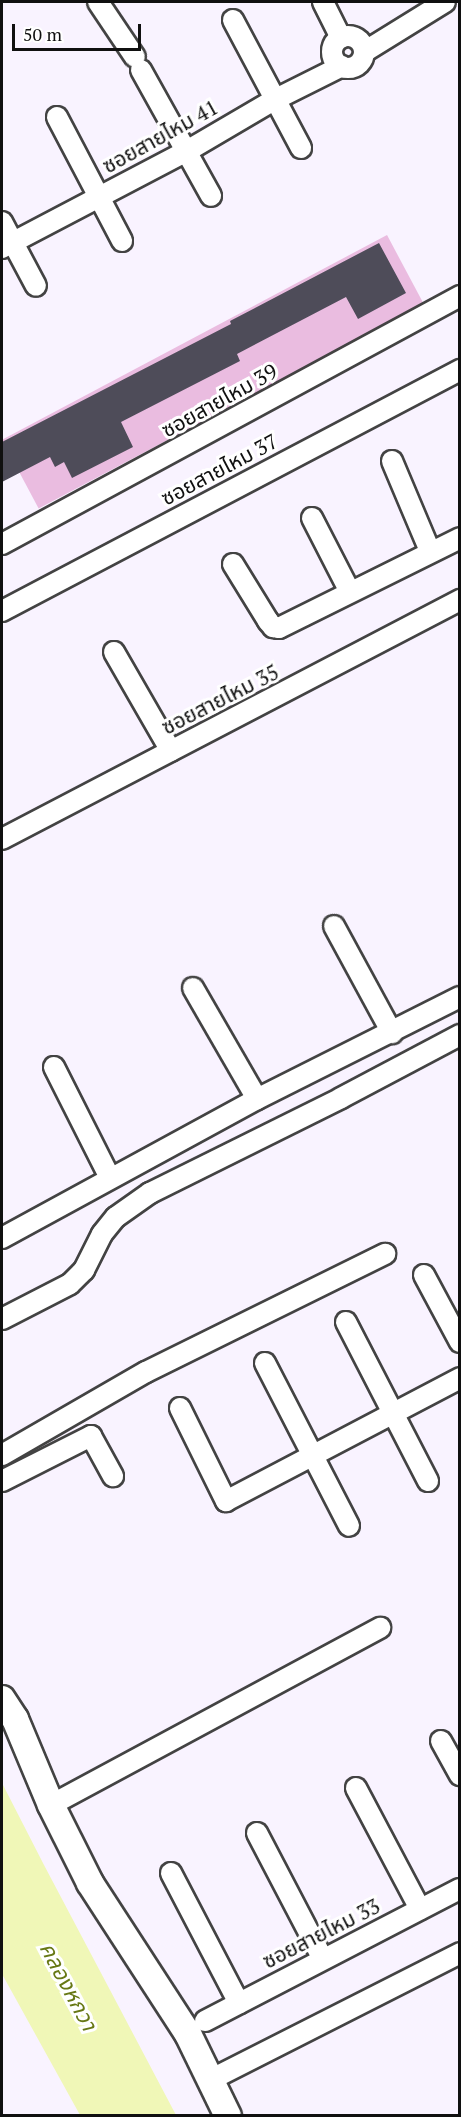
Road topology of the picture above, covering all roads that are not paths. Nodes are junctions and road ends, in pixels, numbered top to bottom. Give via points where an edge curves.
1 (98, 2) edge
2 (323, 2) edge
3 (432, 5) edge
4 (233, 20) dead end
5 (341, 38) junction
6 (364, 52) junction
7 (342, 66) junction
8 (274, 100) junction
9 (57, 117) dead end
10 (301, 148) dead end
11 (187, 151) junction
12 (211, 196) dead end
13 (99, 197) junction
14 (2, 222) edge
15 (122, 241) dead end
16 (7, 245) edge
17 (36, 286) dead end
18 (459, 296) edge
19 (459, 370) edge
20 (392, 461) dead end
21 (312, 518) dead end
22 (459, 538) edge
23 (2, 544) edge
24 (430, 551) junction
25 (233, 564) dead end
26 (350, 592) junction
27 (459, 600) edge
28 (2, 611) edge
29 (114, 652) dead end
30 (171, 751) junction
31 (2, 839) edge
32 (334, 926) dead end
33 (193, 988) dead end
34 (459, 997) edge
35 (392, 1033) junction
36 (459, 1035) edge
37 (54, 1067) dead end
38 (257, 1099) junction
39 (110, 1178) junction
40 (2, 1238) edge
41 (385, 1254) dead end
42 (424, 1275) dead end
43 (2, 1319) edge
44 (346, 1322) dead end
45 (459, 1342) edge
46 (265, 1363) dead end
47 (459, 1378) edge
48 (180, 1408) dead end
49 (393, 1412) junction
50 (312, 1454) junction
51 (2, 1455) edge
52 (113, 1476) dead end
53 (2, 1481) edge
54 (428, 1481) dead end
55 (349, 1526) dead end
56 (380, 1628) dead end
57 (2, 1699) edge
58 (441, 1741) dead end
59 (459, 1775) edge
60 (356, 1788) dead end
61 (51, 1805) junction
62 (257, 1833) dead end
63 (171, 1874) dead end
64 (459, 1889) edge
65 (420, 1909) junction
66 (459, 1953) edge
67 (323, 1959) junction
68 (239, 2003) junction
69 (205, 2021) dead end
70 (210, 2079) junction
71 (228, 2115) edge

1 - 11 street via 138,63
2 - 5 street
3 - 6 street
4 - 8 street
5 - 6 street via 356,38
5 - 7 street via 333,52
6 - 7 street via 357,65
7 - 8 street, ซอยสายไหม 41
8 - 10 street
8 - 11 street, ซอยสายไหม 41
9 - 13 street
11 - 12 street
11 - 13 street, ซอยสายไหม 41
13 - 15 street
13 - 16 street, ซอยสายไหม 41
14 - 16 street
16 - 17 street
18 - 23 street, ซอยสายไหม 39
19 - 28 street, ซอยสายไหม 37
20 - 24 street
21 - 26 street
22 - 24 street
24 - 26 street
25 - 26 street via 273,627 288,625
27 - 30 street, ซอยสายไหม 35
29 - 30 street
30 - 31 street, ซอยสายไหม 35
32 - 35 street
33 - 38 street
34 - 35 street
35 - 38 street
36 - 43 street via 150,1193 116,1217 102,1234 84,1270 70,1284
37 - 39 street
38 - 39 street
39 - 40 street
41 - 51 street via 146,1372
42 - 45 street
44 - 49 street
46 - 50 street
47 - 49 street
48 - 50 street via 226,1501
49 - 50 street
49 - 54 street
50 - 55 street
52 - 53 street via 91,1436
56 - 61 street
57 - 61 street via 15,1719
58 - 59 street
60 - 65 street
61 - 70 street via 103,1907 188,2034
62 - 67 street
63 - 68 street
64 - 65 street, ซอยสายไหม 33
65 - 67 street, ซอยสายไหม 33
66 - 70 street
67 - 68 street, ซอยสายไหม 33
68 - 69 street, ซอยสายไหม 33
70 - 71 street

